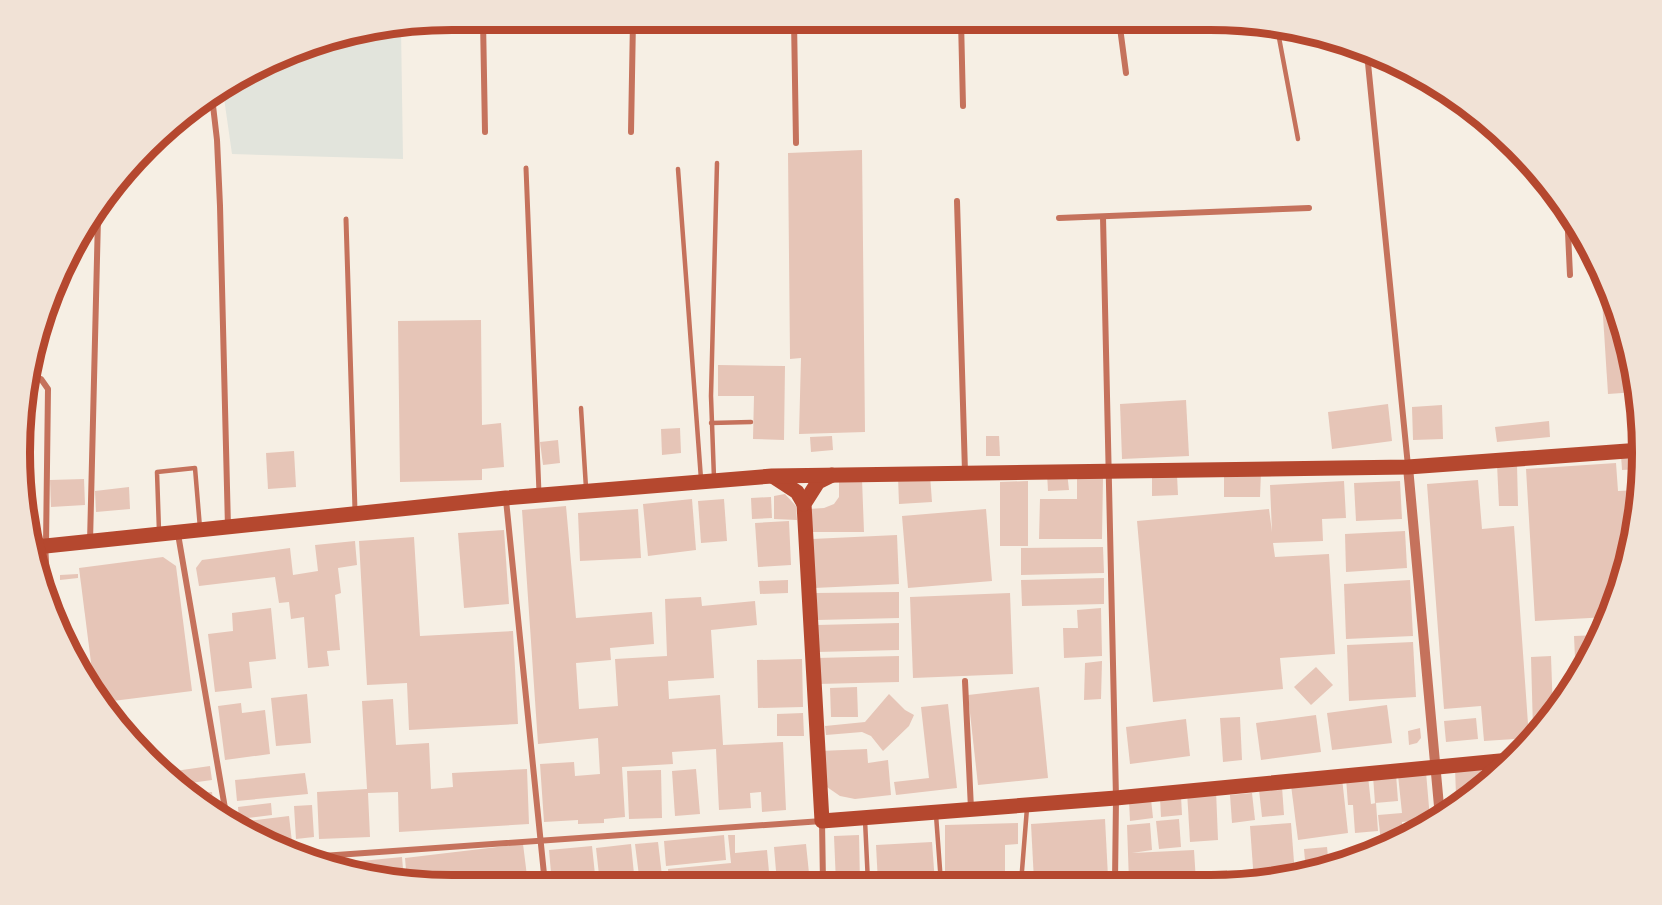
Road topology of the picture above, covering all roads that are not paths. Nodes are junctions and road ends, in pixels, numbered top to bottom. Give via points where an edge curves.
1 (483, 30) edge
2 (633, 30) edge
3 (794, 30) edge
4 (961, 30) edge
5 (1120, 30) edge
6 (1279, 36) edge
7 (1368, 61) edge
8 (1126, 73) dead end
9 (212, 105) edge
10 (963, 106) dead end
11 (485, 132) dead end
12 (631, 132) dead end
13 (1298, 139) dead end
14 (796, 143) dead end
15 (717, 163) dead end
16 (526, 168) dead end
17 (678, 169) dead end
18 (957, 201) dead end
19 (1309, 208) dead end
20 (1103, 216) junction
21 (1059, 218) dead end
22 (346, 219) dead end
23 (98, 223) edge
24 (1568, 229) edge
25 (1570, 275) dead end
26 (37, 379) edge
27 (581, 408) dead end
28 (751, 422) dead end
29 (711, 423) junction
30 (1632, 451) edge
31 (1408, 467) junction
32 (1109, 471) junction
33 (965, 473) junction
34 (833, 474) junction
35 (772, 476) junction
36 (708, 481) junction
37 (586, 491) junction
38 (539, 495) junction
39 (506, 498) junction
40 (804, 504) junction
41 (355, 515) junction
42 (228, 528) junction
43 (200, 531) junction
44 (178, 533) junction
45 (159, 535) junction
46 (90, 542) junction
47 (41, 547) edge
48 (965, 681) dead end
49 (1497, 761) edge
50 (1435, 766) junction
51 (1116, 798) junction
52 (1027, 806) junction
53 (1439, 807) edge
54 (225, 808) edge
55 (971, 810) junction
56 (936, 812) junction
57 (865, 818) junction
58 (822, 821) junction
59 (538, 841) junction
60 (326, 856) edge
61 (544, 875) edge
62 (823, 875) edge
63 (868, 875) edge
64 (940, 875) edge
65 (1022, 875) edge
66 (1115, 875) edge

1 - 11 street
2 - 12 street
3 - 14 street
4 - 10 street
5 - 8 street
6 - 13 lane
7 - 31 street
9 - 42 street via 220,206
15 - 29 lane
16 - 38 street
17 - 36 lane
18 - 33 street
19 - 20 street
20 - 21 street
20 - 32 street
22 - 41 street
23 - 46 street
24 - 25 street
26 - 47 street via 48,389
27 - 37 lane
28 - 29 lane
29 - 36 lane
30 - 31 main road
31 - 32 main road
31 - 50 street
32 - 33 main road
32 - 51 street
33 - 34 main road
34 - 35 main road
34 - 40 main road via 818,482
35 - 36 main road
35 - 40 main road via 797,492
36 - 37 main road
37 - 38 main road
38 - 39 main road
39 - 41 main road
39 - 59 street
40 - 58 main road
41 - 42 main road
42 - 43 main road
43 - 44 main road
43 - 45 lane via 195,468 157,472
44 - 45 main road
44 - 54 street
45 - 46 main road
46 - 47 main road
48 - 55 street
49 - 50 main road
50 - 51 main road
50 - 53 street
51 - 52 main road
51 - 66 street
52 - 55 main road
52 - 65 lane
55 - 56 main road
56 - 57 main road
56 - 64 lane
57 - 58 main road
57 - 63 lane
58 - 59 street
58 - 62 street
59 - 60 street
59 - 61 street

